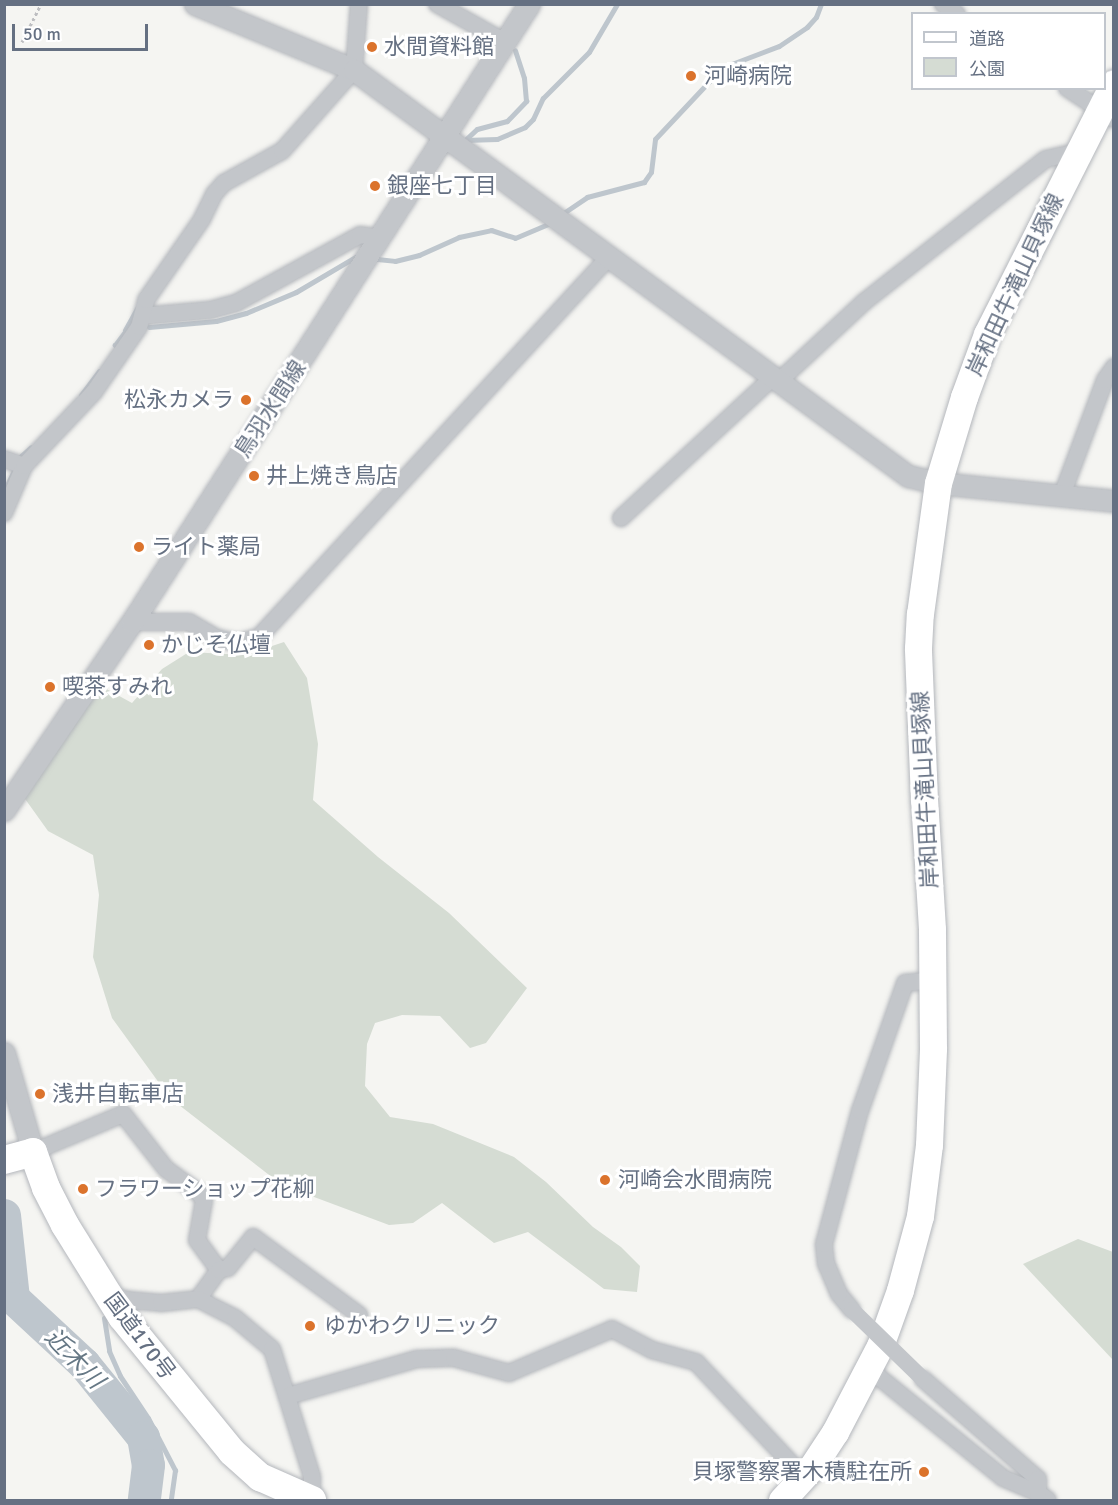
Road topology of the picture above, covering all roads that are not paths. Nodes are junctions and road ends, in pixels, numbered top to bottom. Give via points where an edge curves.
1 (195, 4) edge
2 (359, 4) edge
3 (437, 4) edge
4 (529, 4) edge
5 (505, 42) junction
6 (354, 70) junction
7 (1113, 83) edge
8 (1070, 90) edge
9 (1106, 115) edge
10 (446, 135) junction
11 (1077, 152) junction
12 (381, 238) junction
13 (609, 257) junction
14 (142, 316) junction
15 (1113, 367) edge
16 (775, 380) junction
17 (4, 459) edge
18 (24, 466) junction
19 (938, 483) junction
20 (1062, 495) junction
21 (1113, 501) edge
22 (4, 513) edge
23 (621, 519) dead end
24 (132, 622) junction
25 (4, 810) edge
26 (932, 980) junction
27 (4, 1053) edge
28 (19, 1157) edge
29 (219, 1270) junction
30 (107, 1295) junction
31 (198, 1299) junction
32 (359, 1315) dead end
33 (869, 1369) junction
34 (288, 1396) junction
35 (803, 1476) junction
36 (1043, 1497) edge
37 (312, 1500) edge
38 (782, 1500) edge

1 - 6 street
2 - 6 street
3 - 5 street
4 - 5 street, 鳥羽水間線
5 - 10 street, 鳥羽水間線
6 - 10 street
6 - 14 street via 282,151 224,183 214,194 202,219 146,300
7 - 9 main road, 岸和田牛滝山貝塚線
8 - 9 street
9 - 11 main road, 岸和田牛滝山貝塚線
10 - 12 street, 鳥羽水間線
10 - 13 street
11 - 16 street via 1046,159 864,302
11 - 19 main road, 岸和田牛滝山貝塚線 via 987,334
12 - 14 street via 360,235 236,303 210,310
12 - 24 street, 鳥羽水間線
13 - 16 street
13 - 24 street via 259,637 239,643 217,638 189,622
14 - 18 street via 139,327 94,392
15 - 20 street
16 - 19 street via 908,476
16 - 23 street
17 - 18 street
18 - 22 street
19 - 20 street
19 - 26 main road, 岸和田牛滝山貝塚線 via 918,648
20 - 21 street
24 - 25 street, 鳥羽水間線
26 - 33 main road, 岸和田牛滝山貝塚線 via 932,1096 920,1216 900,1290
26 - 36 street, bridge via 905,983 860,1111 824,1244 826,1264 839,1294 922,1379 1038,1479
27 - 28 street
28 - 29 street via 123,1114 166,1169 204,1200 197,1240
28 - 30 highway, 国道170号 via 51,1197
29 - 31 street
29 - 32 street via 228,1268 253,1237
30 - 31 street via 161,1303
30 - 37 highway, 国道170号 via 246,1467
31 - 34 street via 235,1318 272,1349
33 - 35 main road, 岸和田牛滝山貝塚線 via 835,1432
33 - 36 street via 1003,1478
34 - 35 street via 417,1359 454,1358 509,1373 612,1329 652,1350 696,1362
34 - 37 street via 312,1477
35 - 38 main road, 岸和田牛滝山貝塚線

